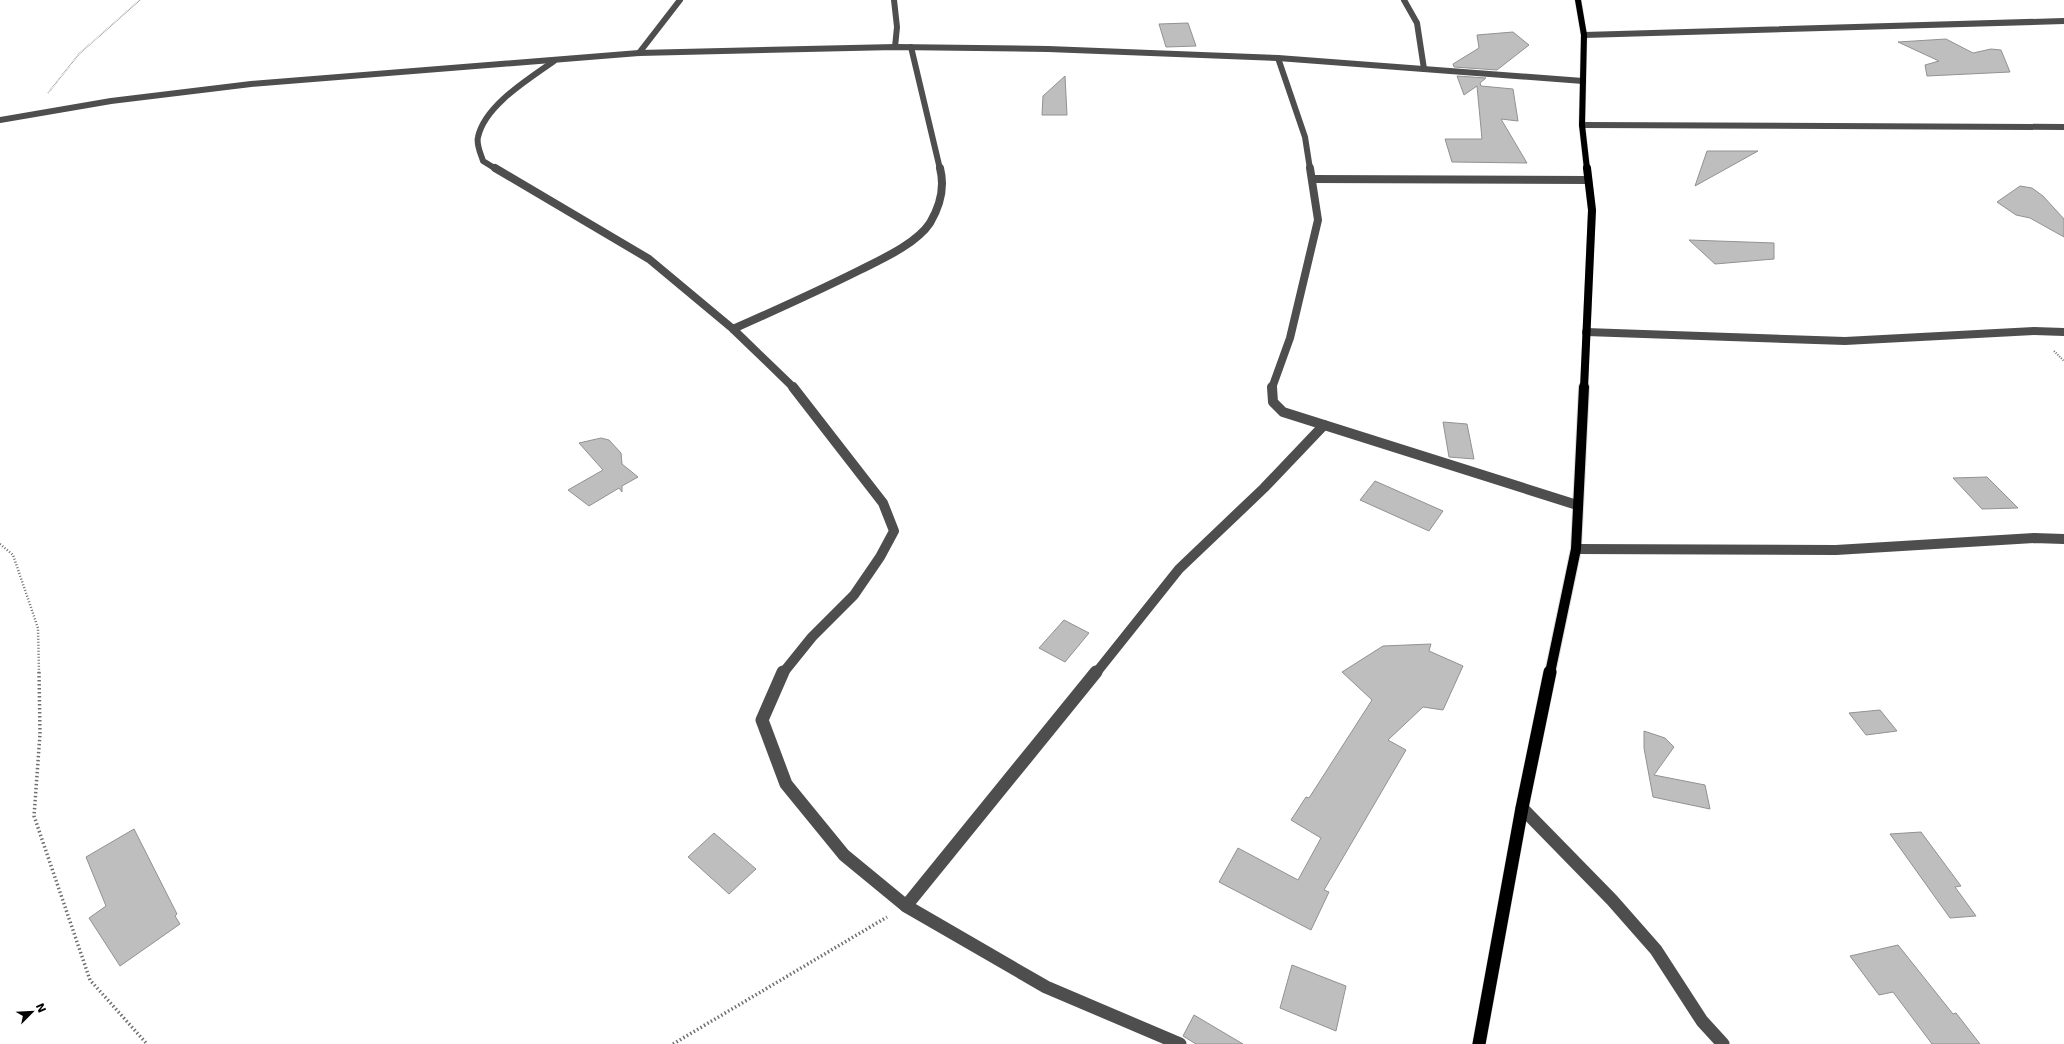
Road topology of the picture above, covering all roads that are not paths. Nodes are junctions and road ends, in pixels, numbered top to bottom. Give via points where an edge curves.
1 (680, 0) edge
2 (894, 0) edge
3 (1404, 0) edge
4 (1578, 0) edge
5 (2064, 21) edge
6 (1584, 35) junction
7 (895, 47) junction
8 (911, 48) junction
9 (639, 53) junction
10 (1278, 58) junction
11 (554, 61) junction
12 (1424, 69) junction
13 (1583, 81) junction
14 (0, 120) edge
15 (1582, 124) junction
16 (2064, 127) edge
17 (1312, 179) junction
18 (1588, 180) junction
19 (733, 329) junction
20 (1586, 332) junction
21 (2064, 332) edge
22 (1324, 425) junction
23 (1577, 505) junction
24 (2064, 539) edge
25 (1576, 549) junction
26 (1522, 808) junction
27 (906, 906) junction
28 (1180, 1044) edge
29 (1479, 1044) edge
30 (1723, 1044) edge

1 - 9 street
2 - 7 street via 897,27
3 - 12 street via 1417,23
4 - 6 main road
5 - 6 street
6 - 13 main road
7 - 8 street
7 - 9 street
8 - 10 street via 1056,49
8 - 19 street via 943,180 939,203 929,224 902,249 829,286
9 - 11 street
10 - 12 street
10 - 17 street via 1305,137
11 - 14 street via 251,84 111,101
11 - 19 street via 514,91 487,116 478,138 483,161 649,259
12 - 13 street
13 - 15 main road
15 - 16 street
15 - 18 main road
17 - 18 street
17 - 22 street via 1318,220 1290,338 1271,390 1273,402 1283,412
18 - 20 main road via 1592,210
19 - 27 street via 800,396 883,503 894,531 880,558 854,595 812,637 784,671 762,720 786,784 844,855
20 - 21 street via 1845,341 2034,331
20 - 23 main road
22 - 23 street
22 - 27 street via 1264,488 1179,569
23 - 25 main road
24 - 25 street via 2034,538 1836,550
25 - 26 main road
26 - 29 main road
26 - 30 street via 1612,900 1656,950 1702,1021
27 - 28 street via 1046,987

